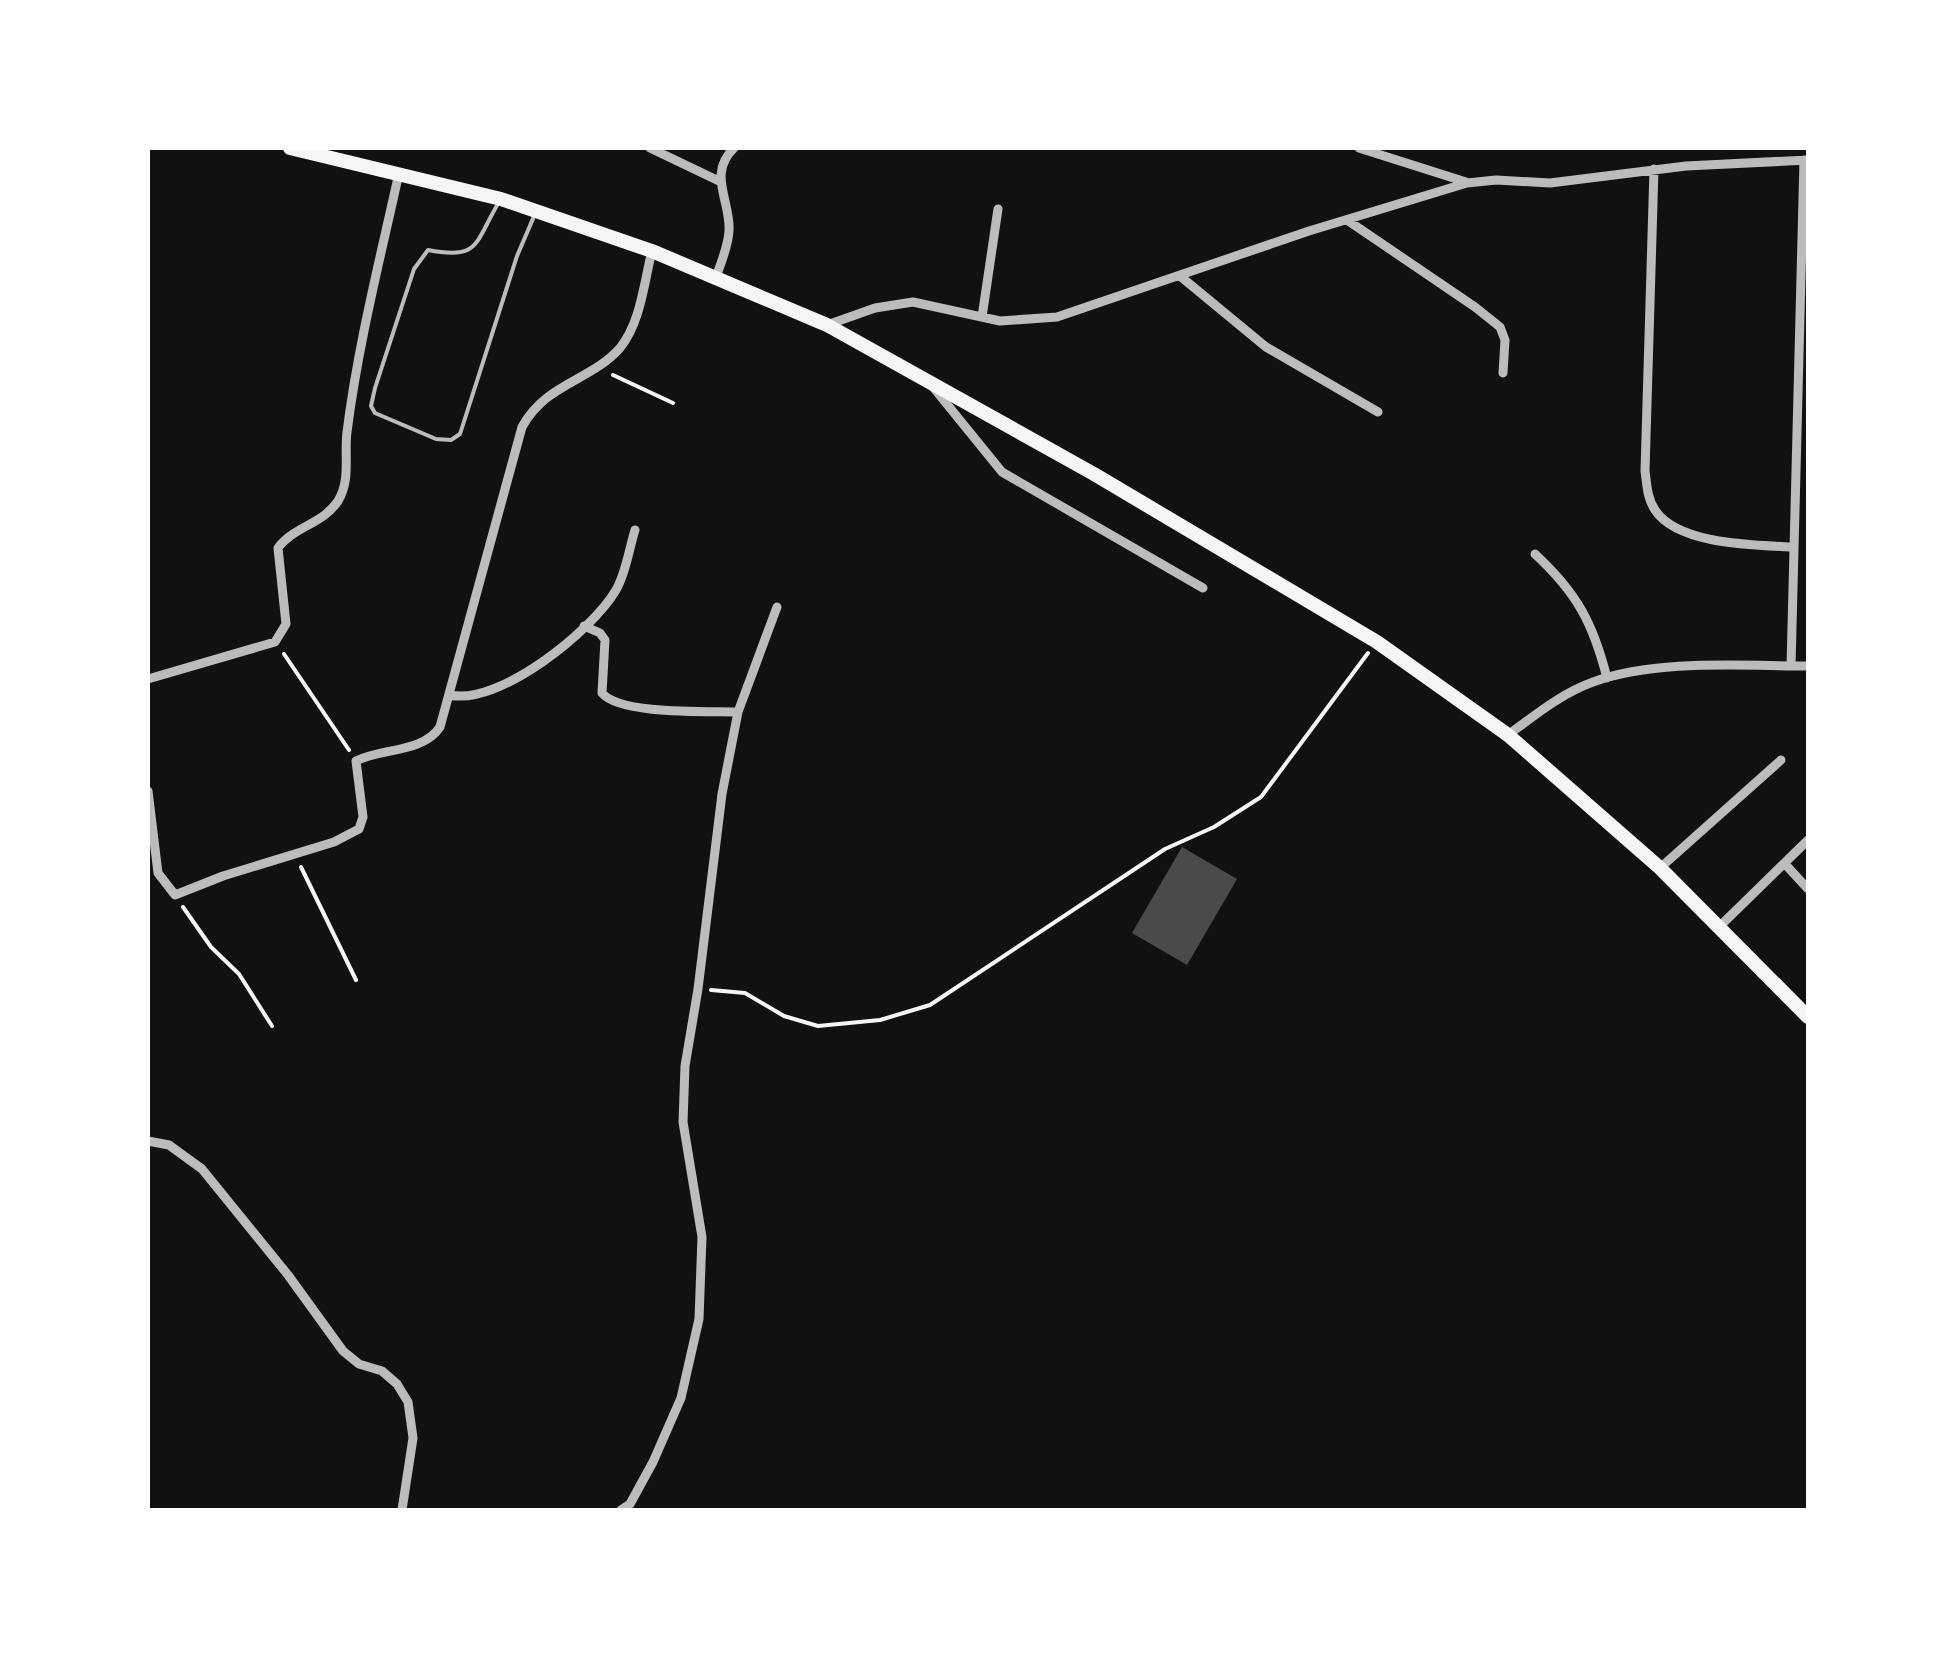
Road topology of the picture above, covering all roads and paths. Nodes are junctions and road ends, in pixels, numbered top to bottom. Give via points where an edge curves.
1 (290, 148) edge
2 (650, 148) edge
3 (734, 148) edge
4 (1359, 148) edge
5 (329, 153) edge
6 (1806, 160) edge
7 (1654, 169) junction
8 (399, 173) junction
9 (719, 181) junction
10 (1467, 183) junction
11 (500, 199) junction
12 (537, 210) junction
13 (998, 210) dead end
14 (1347, 220) junction
15 (652, 251) junction
16 (1180, 276) junction
17 (716, 278) junction
18 (982, 318) junction
19 (827, 325) junction
20 (595, 366) junction
21 (1503, 373) dead end
22 (928, 381) junction
23 (674, 402) dead end
24 (1378, 412) dead end
25 (635, 530) dead end
26 (1792, 548) junction
27 (1535, 554) dead end
28 (1203, 588) dead end
29 (777, 607) dead end
30 (584, 626) junction
31 (276, 642) junction
32 (1377, 642) junction
33 (1791, 666) junction
34 (1808, 666) edge
35 (1607, 678) junction
36 (148, 679) edge
37 (450, 695) junction
38 (738, 712) junction
39 (1508, 735) junction
40 (1781, 760) dead end
41 (356, 761) junction
42 (148, 791) edge
43 (1808, 840) edge
44 (294, 854) junction
45 (1785, 864) junction
46 (1660, 868) junction
47 (1808, 888) edge
48 (175, 895) junction
49 (1718, 928) junction
50 (356, 980) dead end
51 (698, 989) junction
52 (1808, 1017) edge
53 (272, 1026) dead end
54 (148, 1141) edge
55 (402, 1510) edge
56 (622, 1510) edge

1 - 5 main road
2 - 9 street
3 - 9 street
4 - 10 street
5 - 8 main road
6 - 7 street
6 - 26 street
7 - 10 street via 1550,183
7 - 26 street via 1648,498 1658,515 1697,536
8 - 11 main road
8 - 31 street via 355,375 346,476 327,514 278,548 286,624
9 - 17 street via 729,228
10 - 14 street
11 - 12 main road
11 - 12 lane via 467,252 422,254 375,388 375,413 436,439 460,434
12 - 15 main road
13 - 18 street
14 - 16 street
14 - 21 street via 1500,327
15 - 17 main road
15 - 20 street via 633,328 616,353
16 - 18 street via 1057,316
16 - 24 street via 1266,347
17 - 19 main road
18 - 19 street via 913,302
19 - 22 main road
20 - 23 path
20 - 37 street via 532,409 522,426
22 - 28 street via 1002,472
22 - 32 main road
25 - 30 street via 617,588
26 - 33 street
27 - 35 street via 1582,606
29 - 38 street
30 - 37 street via 504,684 464,698
30 - 38 street via 604,640 602,693 610,702
31 - 36 street
31 - 41 path
32 - 39 main road
32 - 51 path via 1261,796 1134,868 930,1005 880,1020 818,1026 745,993
33 - 34 street
33 - 35 street via 1656,669
35 - 39 street via 1563,696
37 - 41 street via 431,738
38 - 51 street
39 - 46 main road
40 - 46 street
41 - 44 street via 362,824 334,842
42 - 48 street via 158,873
43 - 45 street
44 - 48 street
44 - 50 path
45 - 47 street
45 - 49 street
46 - 49 main road
48 - 53 path
49 - 52 main road
51 - 56 street via 682,1122 702,1237 699,1320 681,1398 654,1462
54 - 55 street via 168,1145 202,1170 344,1351 398,1384 413,1438

